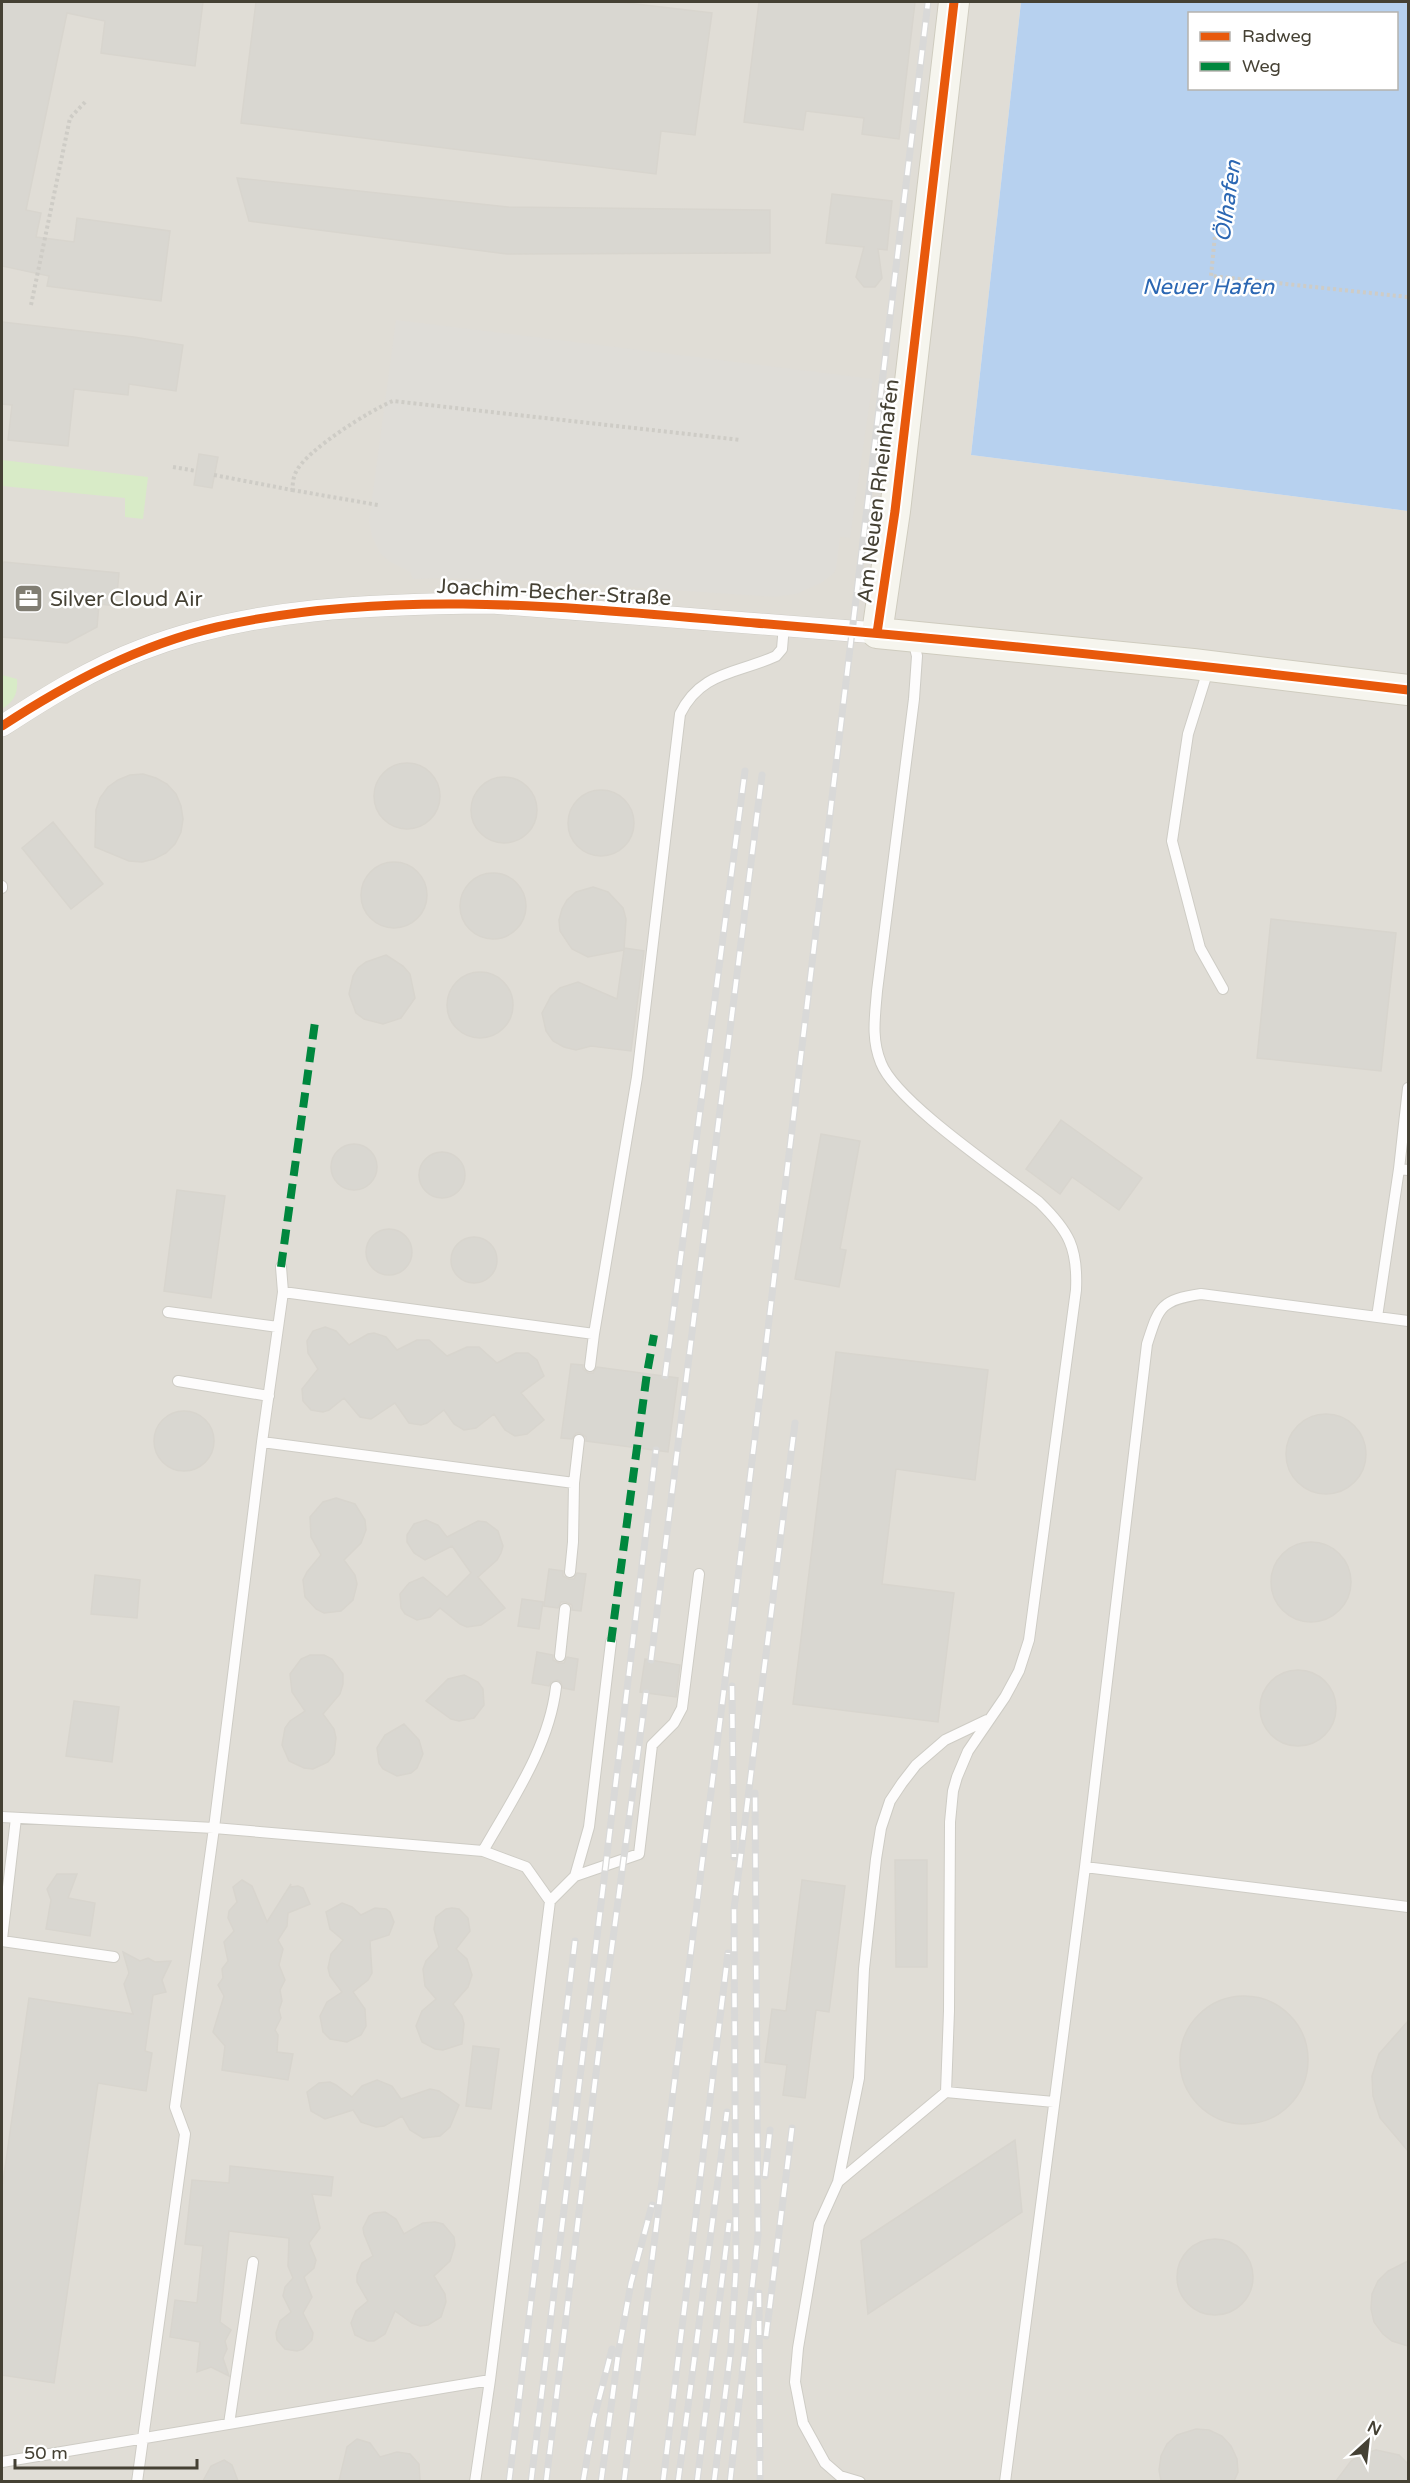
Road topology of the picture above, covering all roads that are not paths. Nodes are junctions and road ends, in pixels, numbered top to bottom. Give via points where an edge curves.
1 (954, 2) edge
2 (784, 625) junction
3 (877, 633) junction
4 (913, 636) junction
5 (1209, 666) junction
6 (1408, 690) edge
7 (2, 726) edge
8 (1223, 989) dead end
9 (1408, 1088) edge
10 (1404, 1170) edge
11 (281, 1267) dead end
12 (283, 1292) junction
13 (168, 1312) dead end
14 (1377, 1317) junction
15 (1408, 1321) edge
16 (278, 1328) junction
17 (594, 1334) junction
18 (590, 1366) dead end
19 (178, 1381) dead end
20 (269, 1396) junction
21 (579, 1440) dead end
22 (262, 1442) junction
23 (574, 1483) junction
24 (570, 1572) dead end
25 (699, 1574) dead end
26 (565, 1609) dead end
27 (611, 1642) dead end
28 (560, 1656) dead end
29 (556, 1687) dead end
30 (987, 1720) junction
31 (2, 1817) edge
32 (16, 1818) junction
33 (214, 1828) junction
34 (483, 1851) junction
35 (1085, 1867) junction
36 (575, 1876) junction
37 (550, 1901) junction
38 (1408, 1907) edge
39 (2, 1940) edge
40 (114, 1957) dead end
41 (946, 2092) junction
42 (1054, 2102) junction
43 (838, 2182) junction
44 (253, 2262) dead end
45 (490, 2380) junction
46 (229, 2424) junction
47 (142, 2438) junction
48 (2, 2462) edge
49 (136, 2481) edge
50 (475, 2481) edge
51 (860, 2481) edge
52 (1005, 2481) edge

1 - 3 street, Am Neuen Rheinhafen
2 - 3 street, Joachim-Becher-Straße
2 - 7 street, Joachim-Becher-Straße via 492,603 334,610 272,617 215,627 141,650 50,694
2 - 17 lane via 782,649 776,656 710,680 687,699 680,714 637,1077
3 - 4 street, Am Neuen Rheinhafen
4 - 5 street, Am Neuen Rheinhafen
4 - 30 lane via 917,656 914,699 877,991 873,1029 876,1048 896,1088 1061,1224 1077,1266 1029,1640 1019,1671
5 - 6 street, Am Neuen Rheinhafen
5 - 8 lane via 1188,734 1172,841 1200,948
9 - 10 lane
10 - 14 lane
11 - 12 lane
12 - 16 lane
12 - 17 lane
13 - 16 lane
14 - 15 lane
14 - 35 lane via 1201,1294 1169,1301 1160,1311 1147,1344
16 - 20 lane
17 - 18 lane
19 - 20 lane
20 - 22 lane
21 - 23 lane
22 - 23 lane
22 - 33 lane
23 - 24 lane
25 - 36 lane via 682,1708 674,1724 652,1745 639,1854
26 - 28 lane
27 - 36 lane via 589,1827
29 - 34 lane via 540,1748
30 - 41 lane via 968,1751 952,1791
30 - 43 lane via 945,1740 916,1766 890,1801 881,1828 864,1969 859,2078
31 - 32 lane
32 - 33 lane
32 - 39 lane
33 - 34 lane
33 - 47 lane via 175,2107 185,2134
34 - 37 lane via 526,1867
35 - 38 lane
35 - 42 lane
36 - 37 lane
37 - 45 lane
39 - 40 lane
41 - 42 lane
41 - 43 lane
42 - 52 lane
43 - 51 lane via 819,2224 795,2382 802,2423 825,2463 840,2476
44 - 46 lane
45 - 46 lane
45 - 50 lane
46 - 47 lane
47 - 48 lane
47 - 49 lane

